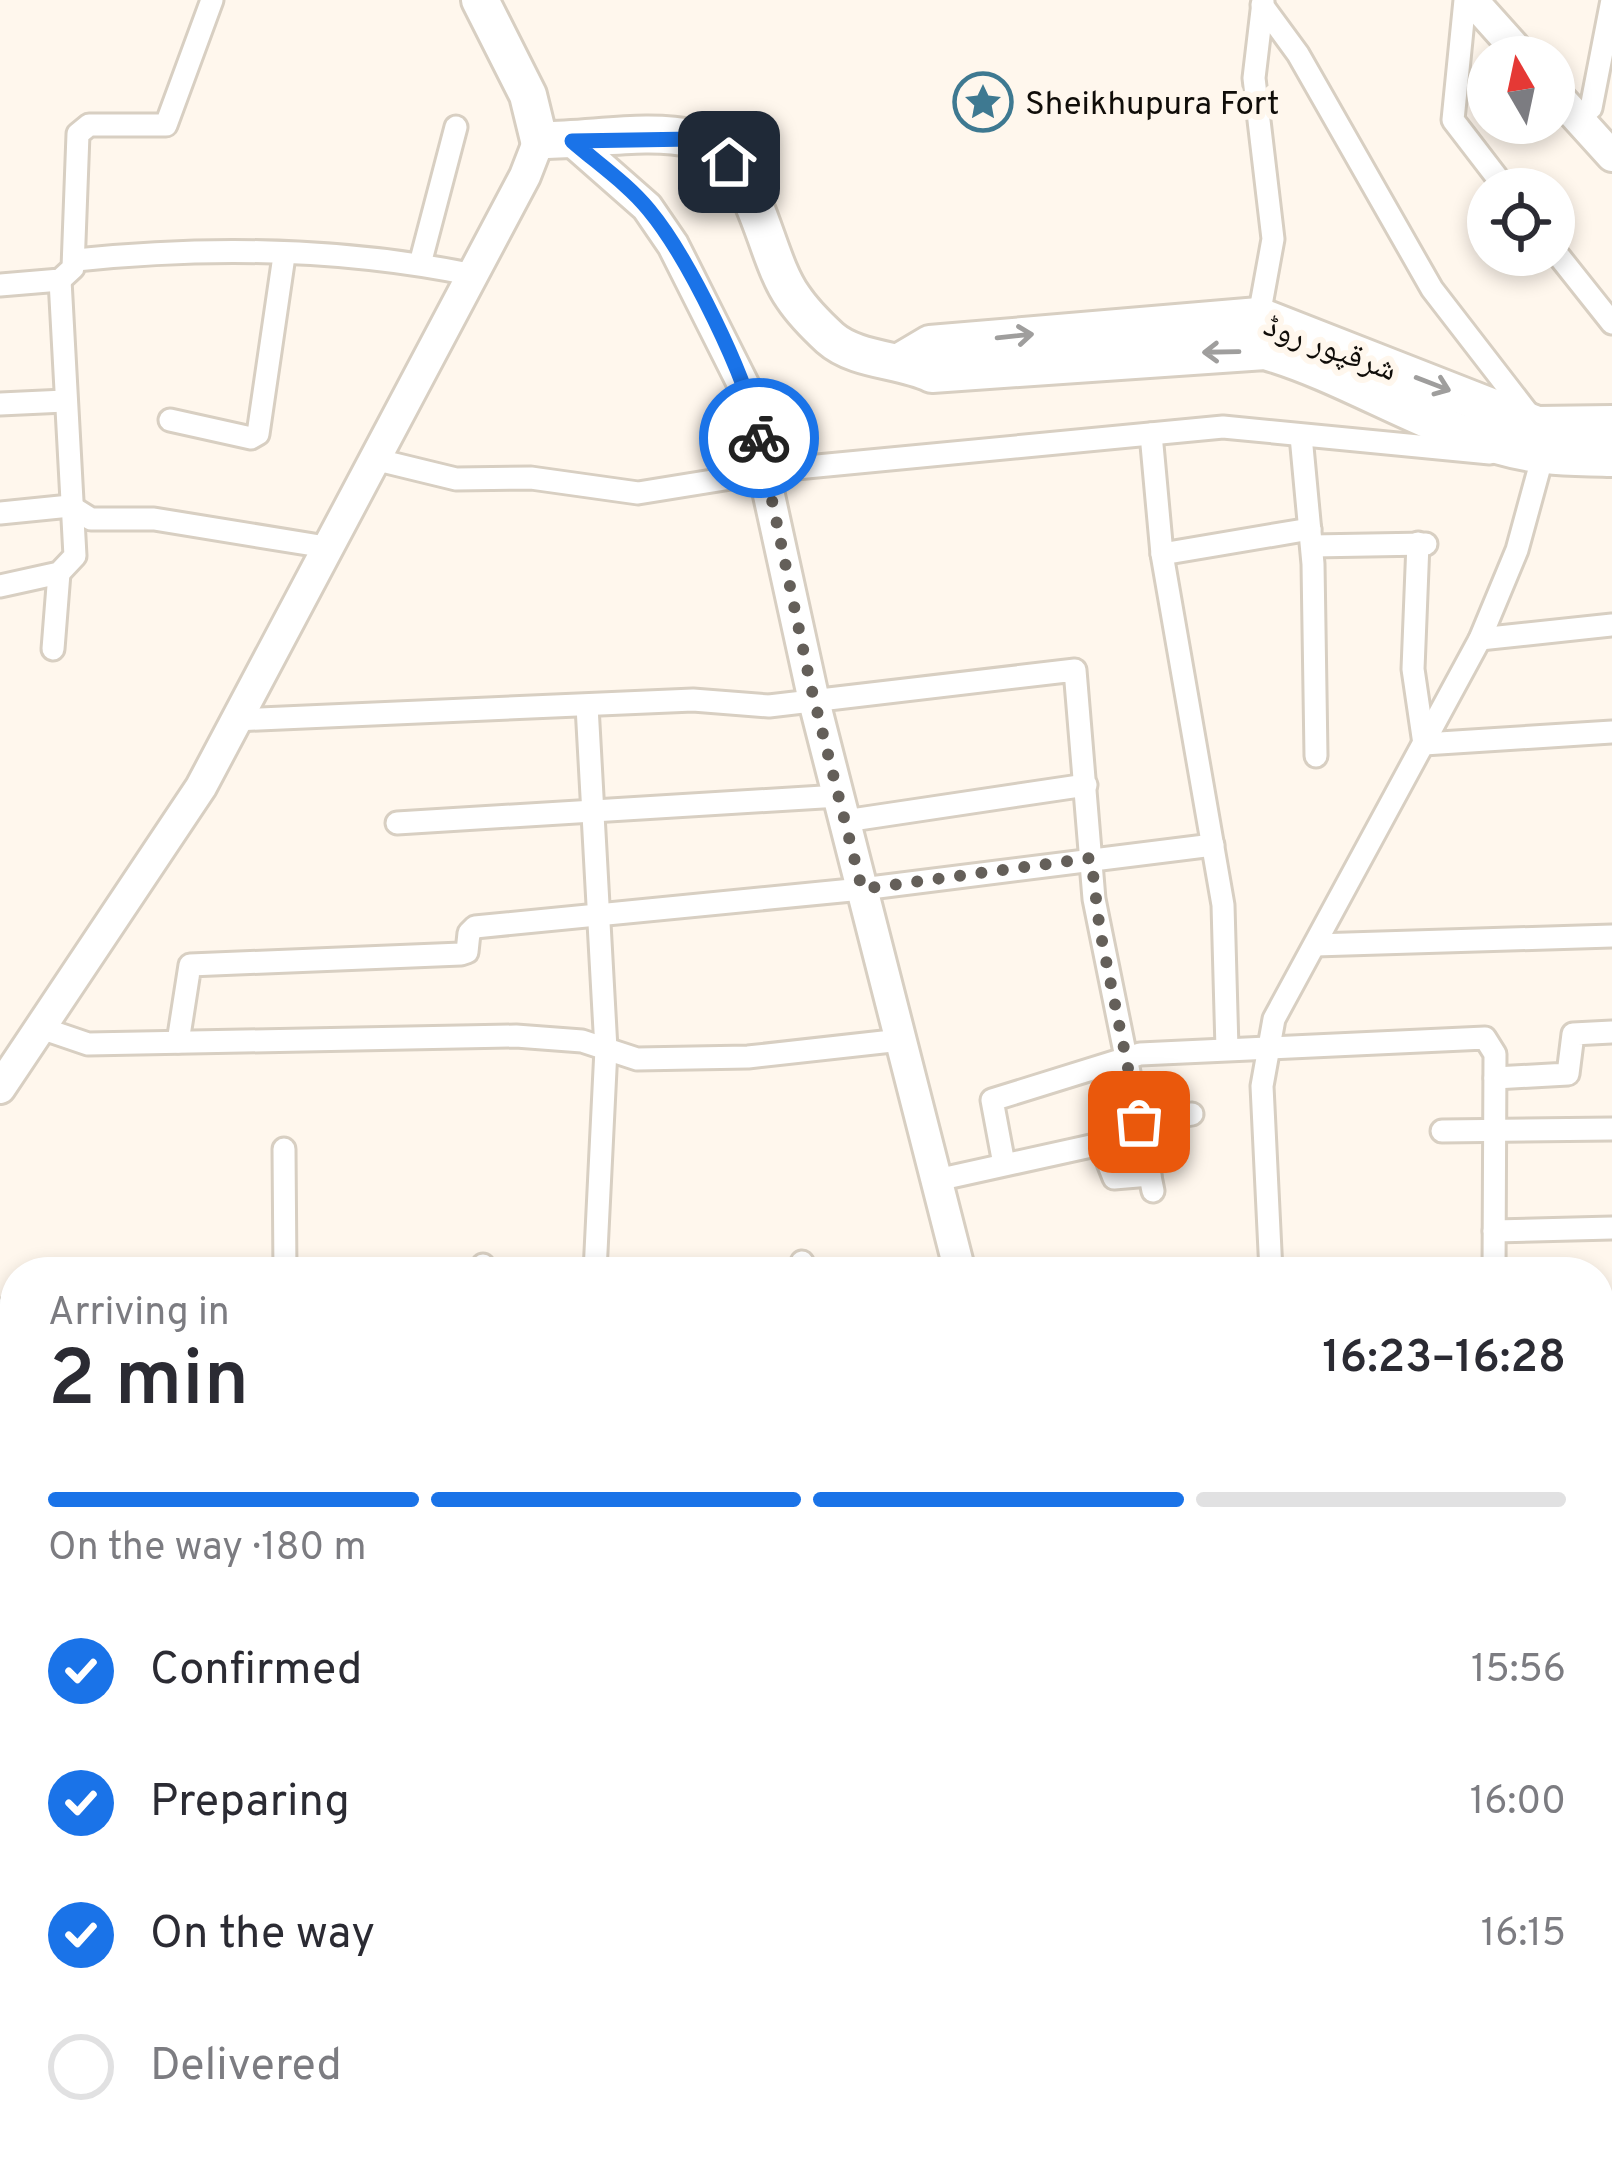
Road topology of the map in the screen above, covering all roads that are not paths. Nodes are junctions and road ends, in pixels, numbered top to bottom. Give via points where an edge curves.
1 (212, 0) edge
2 (480, 0) edge
3 (1468, 0) edge
4 (1612, 0) edge
5 (1263, 3) edge
6 (1503, 36) edge
7 (1581, 104) edge
8 (456, 127) dead end
9 (555, 140) junction
10 (1612, 156) edge
11 (1490, 168) edge
12 (284, 256) junction
13 (76, 260) junction
14 (420, 264) junction
15 (473, 275) junction
16 (1575, 276) edge
17 (60, 280) junction
18 (0, 285) edge
19 (1259, 316) junction
20 (1612, 323) edge
21 (902, 360) junction
22 (65, 400) junction
23 (0, 404) edge
24 (170, 420) dead end
25 (1612, 424) edge
26 (1151, 434) junction
27 (1301, 436) junction
28 (1540, 440) junction
29 (1612, 458) edge
30 (378, 460) junction
31 (766, 474) junction
32 (70, 506) junction
33 (0, 513) edge
34 (1311, 537) junction
35 (326, 547) junction
36 (1162, 554) junction
37 (59, 573) junction
38 (0, 586) edge
39 (1612, 625) edge
40 (1480, 639) junction
41 (53, 649) dead end
42 (814, 701) junction
43 (587, 706) junction
44 (235, 720) junction
45 (1612, 732) edge
46 (1424, 744) junction
47 (1316, 756) dead end
48 (1086, 785) junction
49 (842, 808) junction
50 (597, 813) junction
51 (397, 823) dead end
52 (1213, 845) junction
53 (1091, 858) junction
54 (862, 889) junction
55 (602, 914) junction
56 (1612, 936) edge
57 (1315, 945) junction
58 (44, 1029) junction
59 (1612, 1032) edge
60 (901, 1040) junction
61 (178, 1042) junction
62 (1266, 1046) junction
63 (607, 1049) junction
64 (1227, 1049) junction
65 (1126, 1057) junction
66 (9, 1060) edge
67 (1495, 1078) junction
68 (0, 1088) edge
69 (1192, 1114) dead end
70 (1139, 1122) junction
71 (1612, 1129) edge
72 (1495, 1130) junction
73 (1442, 1131) dead end
74 (284, 1149) dead end
75 (1004, 1164) junction
76 (937, 1180) junction
77 (1612, 1228) edge
78 (1494, 1231) junction
79 (284, 1257) edge
80 (596, 1257) edge
81 (957, 1257) edge
82 (1270, 1257) edge
83 (1494, 1257) edge

1 - 13 street via 166,124 89,125 78,134
2 - 9 main road
3 - 6 street
3 - 11 street via 1453,120
4 - 7 street
5 - 19 street via 1255,78 1274,239
5 - 28 street via 1432,289
7 - 10 street
8 - 14 street
9 - 15 street
9 - 21 main road, شرقپور روڈ via 693,139 719,152 740,178 791,296 835,342
9 - 31 street via 647,207 673,244 746,390
12 - 13 street via 166,250
12 - 14 street
12 - 24 street via 258,434
13 - 17 street
14 - 15 street
15 - 30 street
16 - 20 street
17 - 18 street
17 - 22 street
21 -> 19 main road, شرقپور روڈ via 930,344
19 -> 28 main road, شرقپور روڈ
28 -> 21 main road, شرقپور روڈ via 1459,430 1265,351 932,374
22 - 23 street
22 - 32 street
25 - 28 main road, شرقپور روڈ
26 - 27 street via 1223,427
26 - 31 street
26 - 36 street
27 - 28 street via 1450,453
27 - 34 street
28 - 29 main road, شرقپور روڈ
28 - 40 street via 1517,550
30 - 31 street via 456,479 531,478 638,493
30 - 35 street
31 - 42 street
32 - 33 street
32 - 35 street via 91,520 154,519
32 - 37 street via 75,556
34 - 36 street
34 - 46 street via 1422,543 1414,688
34 - 47 street
35 - 44 street
36 - 52 street
37 - 38 street
37 - 41 street
39 - 40 street
40 - 46 street
42 - 43 street
42 - 48 street via 1075,670
42 - 49 street
43 - 44 street
43 - 50 street
44 - 58 street via 201,788
45 - 46 street
46 - 57 street
48 - 49 street
48 - 53 street
49 - 50 street
49 - 54 street
50 - 51 street
50 - 55 street
52 - 53 street
52 - 64 street
53 - 54 street
53 - 65 street
54 - 55 street
54 - 60 street
55 - 61 street via 476,927 461,953 190,965
55 - 63 street
56 - 57 street
57 - 62 street
58 - 61 street via 88,1044
58 - 66 street
59 - 67 street via 1573,1034 1568,1074
60 - 63 street via 706,1058 625,1059
60 - 76 street
61 - 63 street via 484,1036
62 - 64 street
62 - 67 street via 1485,1038 1494,1048
62 - 82 street
63 - 80 street
64 - 65 street
65 - 70 street
65 - 75 street via 992,1100
66 - 68 street
67 - 72 street
69 - 70 street
70 - 75 street via 1152,1183 1114,1178 1096,1146
71 - 72 street
72 - 73 street
72 - 78 street
74 - 79 street
75 - 76 street
76 - 81 street
77 - 78 street
78 - 83 street

